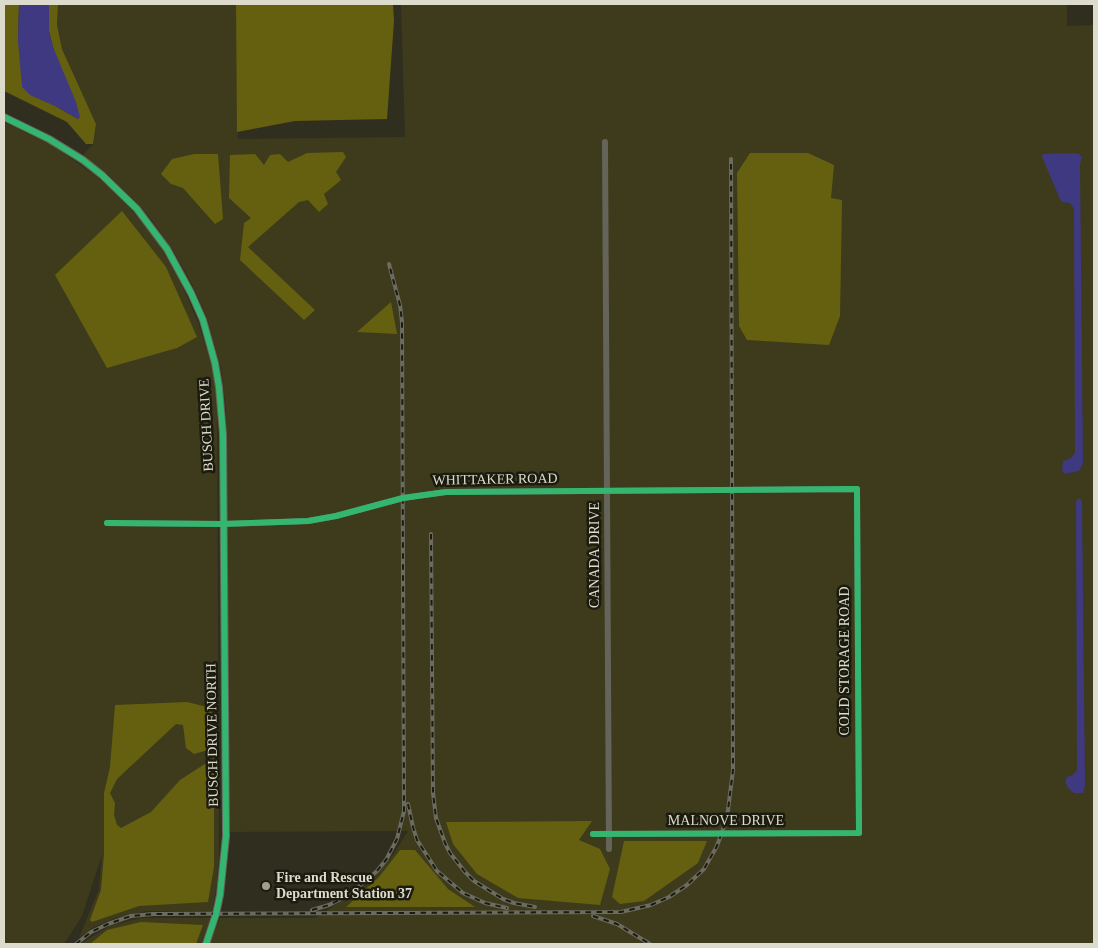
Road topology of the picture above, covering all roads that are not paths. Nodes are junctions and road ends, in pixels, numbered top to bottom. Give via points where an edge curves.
1 (4, 117) edge
2 (606, 142) dead end
3 (858, 489) joint
4 (608, 491) junction
5 (107, 524) dead end
6 (224, 524) junction
7 (859, 833) joint
8 (593, 834) dead end
9 (609, 834) junction
10 (609, 849) dead end
11 (206, 944) edge

1 - 6 street, BUSCH DRIVE via 49,139 102,175 152,228 179,268 202,320 217,371 222,418
2 - 4 street, CANADA DRIVE
3 - 4 street, WHITTAKER ROAD
3 - 7 street, COLD STORAGE ROAD
4 - 6 street, WHITTAKER ROAD via 426,494 308,521
4 - 9 street, CANADA DRIVE
5 - 6 street, WHITTAKER ROAD
6 - 11 street, BUSCH DRIVE NORTH via 226,836 220,895
7 - 9 street, MALNOVE DRIVE
8 - 9 street, MALNOVE DRIVE
9 - 10 street, CANADA DRIVE

